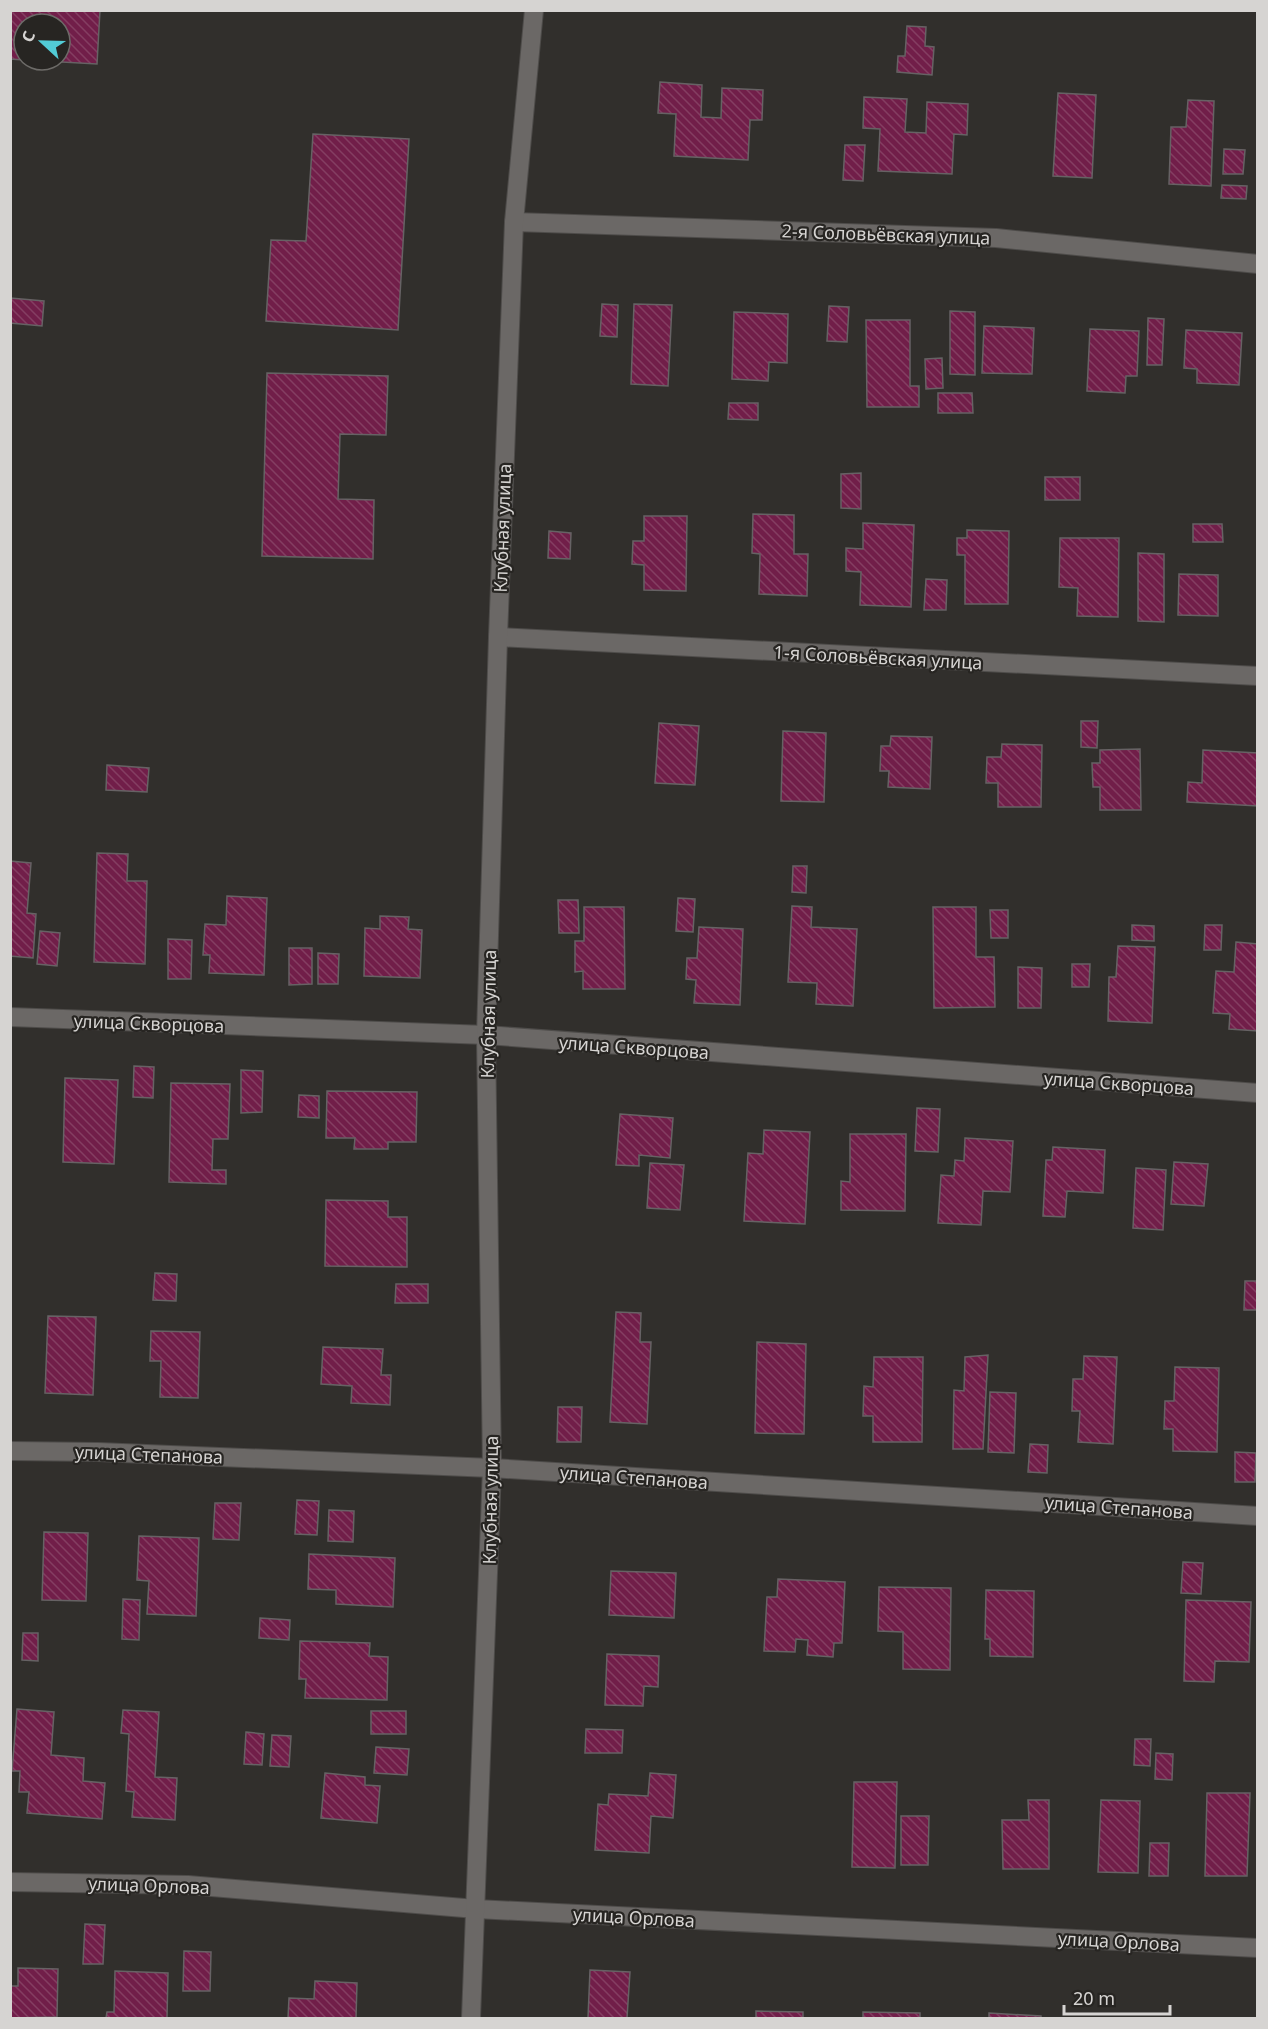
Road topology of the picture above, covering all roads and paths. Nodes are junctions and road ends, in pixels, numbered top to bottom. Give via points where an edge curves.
1 (534, 10) edge
2 (514, 222) junction
3 (1257, 264) edge
4 (498, 637) junction
5 (1257, 676) edge
6 (10, 1017) edge
7 (486, 1035) junction
8 (1257, 1093) edge
9 (10, 1451) edge
10 (492, 1468) junction
11 (1257, 1516) edge
12 (10, 1882) edge
13 (476, 1909) junction
14 (1257, 1948) edge
15 (471, 2019) edge

1 - 2 street, Клубная улица
2 - 3 street, 2-я Соловьёвская улица via 996,238
2 - 4 street, Клубная улица
4 - 5 street, 1-я Соловьёвская улица
4 - 7 street, Клубная улица
6 - 7 street, улица Скворцова
7 - 8 street, улица Скворцова
7 - 10 street, Клубная улица
9 - 10 street, улица Степанова
10 - 11 street, улица Степанова
10 - 13 street, Клубная улица
12 - 13 street, улица Орлова via 188,1885
13 - 14 street, улица Орлова
13 - 15 street, Клубная улица

